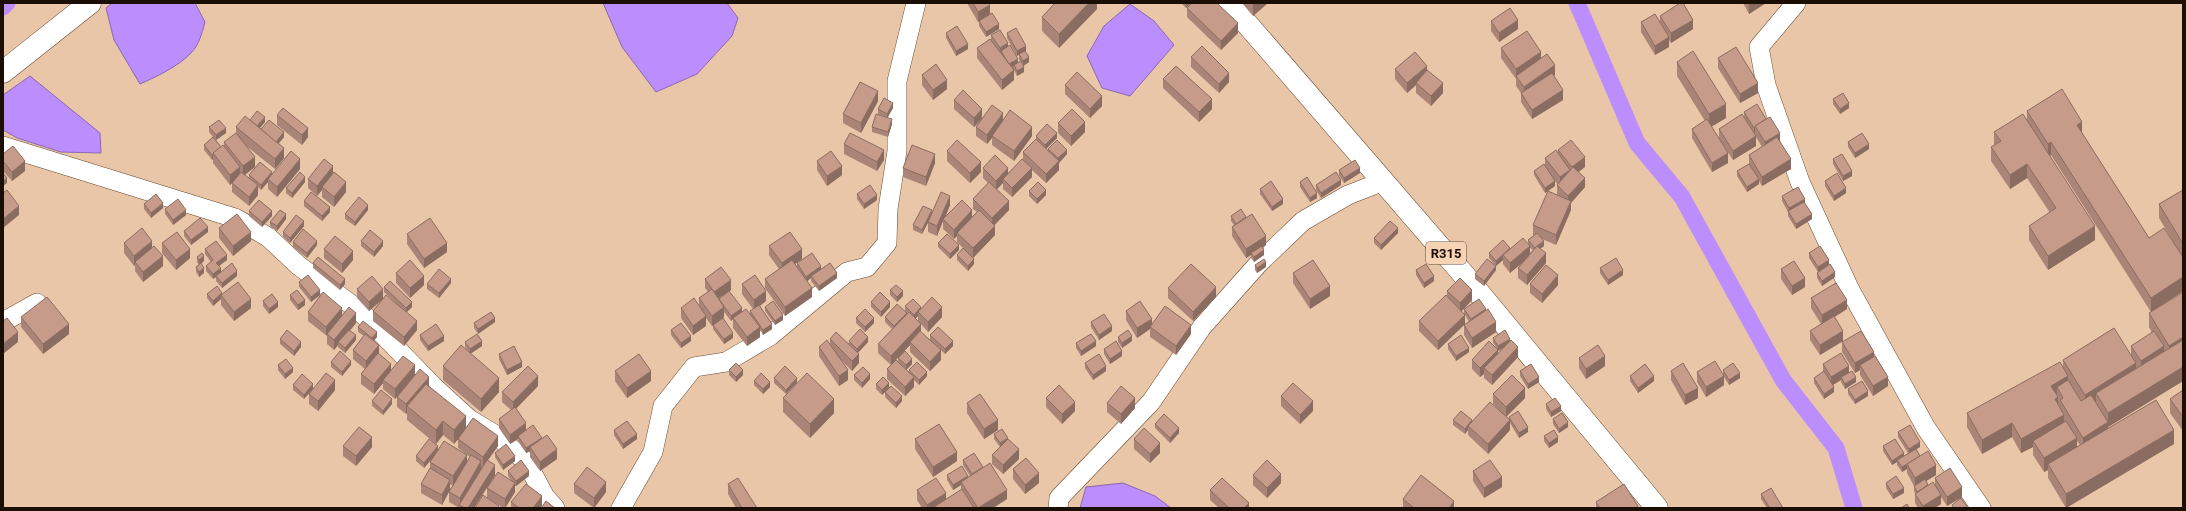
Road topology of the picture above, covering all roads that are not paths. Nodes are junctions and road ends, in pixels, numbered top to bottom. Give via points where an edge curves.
1 (90, 3) edge
2 (916, 3) edge
3 (1229, 3) edge
4 (1796, 3) edge
5 (3, 72) edge
6 (3, 146) edge
7 (1384, 181) junction
8 (37, 303) edge
9 (3, 322) edge
10 (555, 508) edge
11 (621, 508) edge
12 (1058, 508) edge
13 (1657, 508) edge
14 (1981, 508) edge

1 - 5 main road
2 - 11 street via 897,81 897,151 888,208 887,243 867,267 848,272 770,336 726,362 694,367 663,406 653,452
3 - 7 main road, R315
4 - 14 street via 1759,47 1766,85 1800,182 1849,288 1926,428
6 - 10 street via 235,218 268,237 299,266 360,311 424,377 470,419 499,437 527,463 545,497
7 - 12 street via 1348,195 1303,221 1259,263 1202,328 1151,402 1059,498
7 - 13 main road, R315
8 - 9 street

